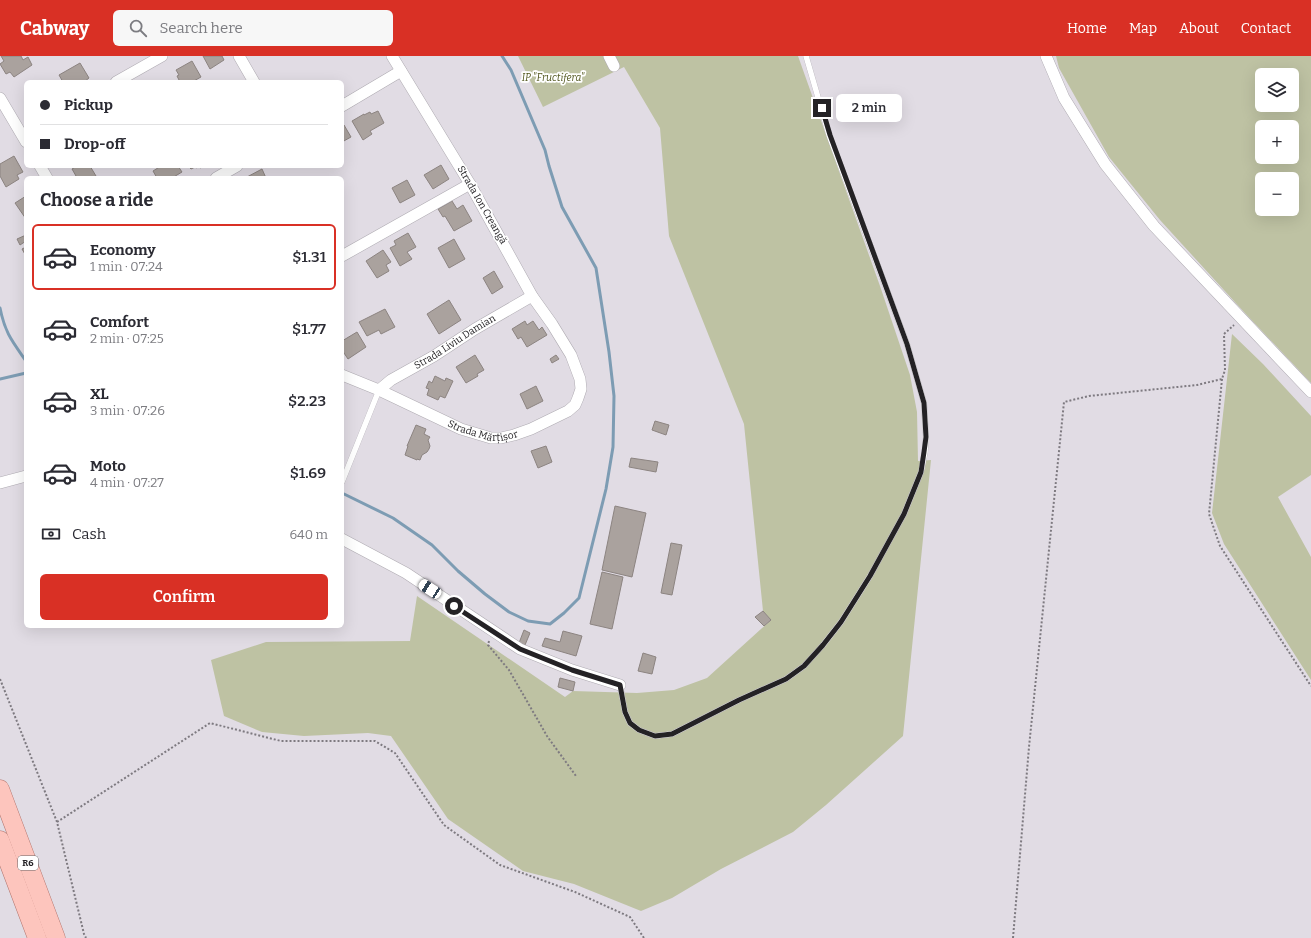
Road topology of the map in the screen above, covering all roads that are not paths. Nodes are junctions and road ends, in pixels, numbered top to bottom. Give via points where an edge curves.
1 (162, 56) edge
2 (239, 56) edge
3 (392, 56) edge
4 (806, 56) edge
5 (1046, 56) edge
6 (401, 71) junction
7 (120, 80) edge
8 (253, 80) edge
9 (0, 98) edge
10 (344, 105) edge
11 (24, 135) edge
12 (234, 168) edge
13 (220, 176) edge
14 (470, 184) junction
15 (344, 255) edge
16 (532, 296) junction
17 (571, 355) joint
18 (344, 376) edge
19 (379, 390) junction
20 (1311, 392) edge
21 (24, 477) edge
22 (344, 477) edge
23 (0, 483) edge
24 (344, 540) edge
25 (620, 685) joint
26 (0, 788) edge
27 (0, 840) edge
28 (37, 938) edge
29 (56, 938) edge

1 - 7 street
2 - 8 street
3 - 6 street, Strada Ion Creangă
4 - 25 lane via 830,135 907,344 924,403 926,437 921,472 904,514 841,622 804,666 786,679 672,734 655,736 639,730 630,723 625,712
5 - 20 street via 1064,98 1105,164 1154,226
6 - 10 street
6 - 14 street, Strada Ion Creangă
9 - 11 street
12 - 13 street
14 - 15 street
14 - 16 street, Strada Ion Creangă
16 - 17 street, Strada Ion Creangă
16 - 19 street, Strada Liviu Damian via 391,380
17 - 19 street, Strada Mărțișor via 581,389 575,405 531,429 501,438 461,429
18 - 19 street, Strada Mărțișor
19 - 22 lane
21 - 23 street
24 - 25 street via 406,573 520,649 572,670
26 - 29 main road, R6
27 - 28 main road, R6

